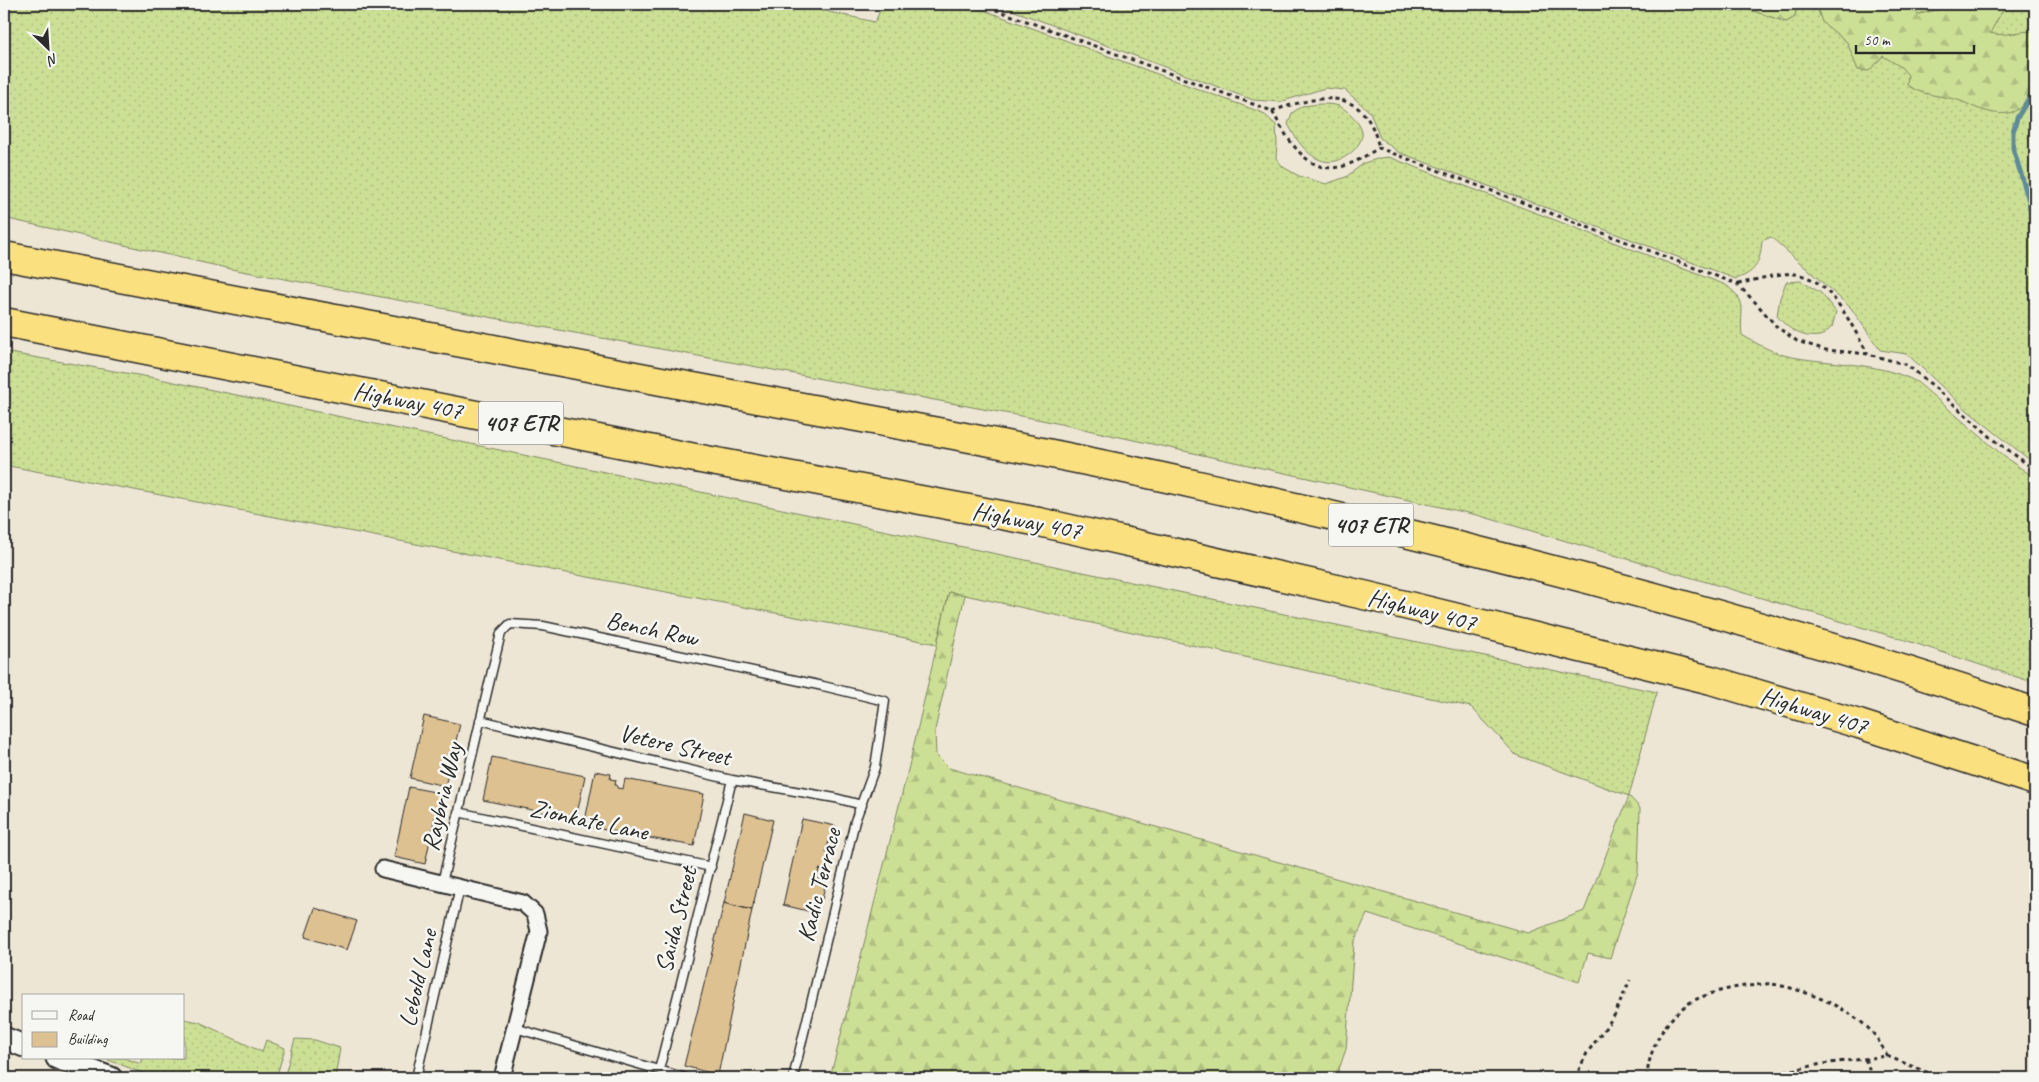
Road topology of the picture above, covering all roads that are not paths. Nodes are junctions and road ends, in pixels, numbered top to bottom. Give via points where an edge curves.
1 (4, 256) edge
2 (4, 322) edge
3 (886, 701) joint
4 (2035, 712) edge
5 (480, 720) junction
6 (732, 780) junction
7 (2035, 781) edge
8 (862, 805) junction
9 (458, 812) junction
10 (710, 867) junction
11 (383, 869) dead end
12 (442, 883) junction
13 (460, 887) junction
14 (515, 1028) junction
15 (4, 1038) edge
16 (22, 1045) edge
17 (62, 1060) edge
18 (659, 1070) junction
19 (112, 1078) edge
20 (416, 1078) edge
21 (502, 1078) edge
22 (686, 1078) edge
23 (793, 1078) edge

1 - 4 highway, 407 ETR via 968,437 1212,488 1476,549 1745,622
2 - 7 highway, Highway 407 / 407 ETR via 1039,522 1368,596 1711,680
3 - 5 lane, Bench Row via 543,626 510,624 501,633
3 - 8 lane, Kadic Terrace via 875,767
5 - 6 lane, Vetere Street
5 - 9 lane, Raybria Way
6 - 8 lane, Vetere Street
6 - 10 lane, Saida Street
8 - 23 lane, Kadic Terrace
9 - 10 lane, Zionkate Lane
9 - 12 lane, Raybria Way
10 - 18 lane, Saida Street
11 - 12 street
12 - 13 street
13 - 14 street via 523,903 535,914 539,930
13 - 20 lane, Lebold Lane
14 - 18 lane
14 - 21 street
15 - 16 main road
17 - 19 main road
18 - 22 lane

